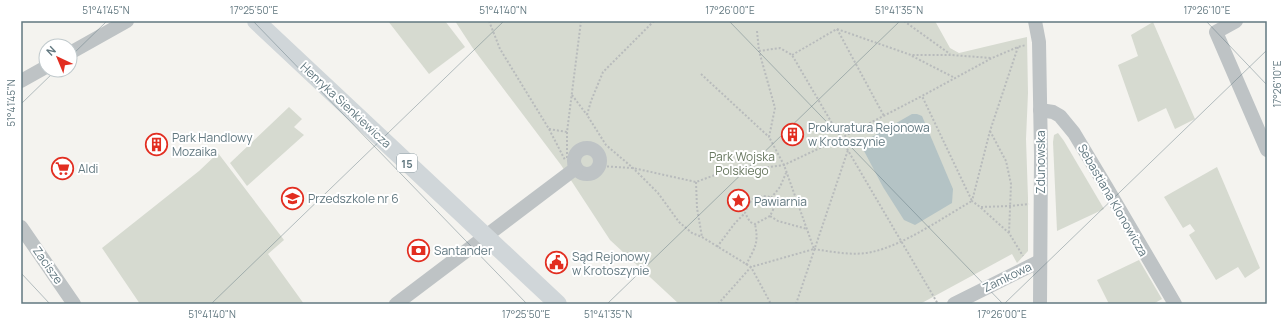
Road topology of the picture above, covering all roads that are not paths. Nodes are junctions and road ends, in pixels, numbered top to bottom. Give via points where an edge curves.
1 (256, 21) edge
2 (1035, 21) edge
3 (1236, 21) edge
4 (120, 23) edge
5 (78, 49) edge
6 (38, 71) edge
7 (21, 81) edge
8 (1040, 110) junction
9 (1267, 150) edge
10 (576, 168) junction
11 (21, 227) edge
12 (486, 236) junction
13 (1040, 261) junction
14 (74, 304) edge
15 (396, 304) edge
16 (558, 304) edge
17 (954, 304) edge
18 (1040, 304) edge
19 (1175, 304) edge

1 - 12 main road, Henryka Sienkiewicza / 15
2 - 8 street, Zdunowska via 1039,42
3 - 9 street via 1216,32
4 - 5 street
6 - 7 street
8 - 13 street, Zdunowska
8 - 19 street, Sebastiana Klonowicza via 1060,116 1074,133
10 - 10 street via 574,160 582,150 590,149 597,154 599,166 594,172 582,173
10 - 12 street
11 - 14 street, Zacisze
12 - 15 street
12 - 16 main road, Henryka Sienkiewicza / 15
13 - 17 street, Zamkowa
13 - 18 street, Zdunowska

